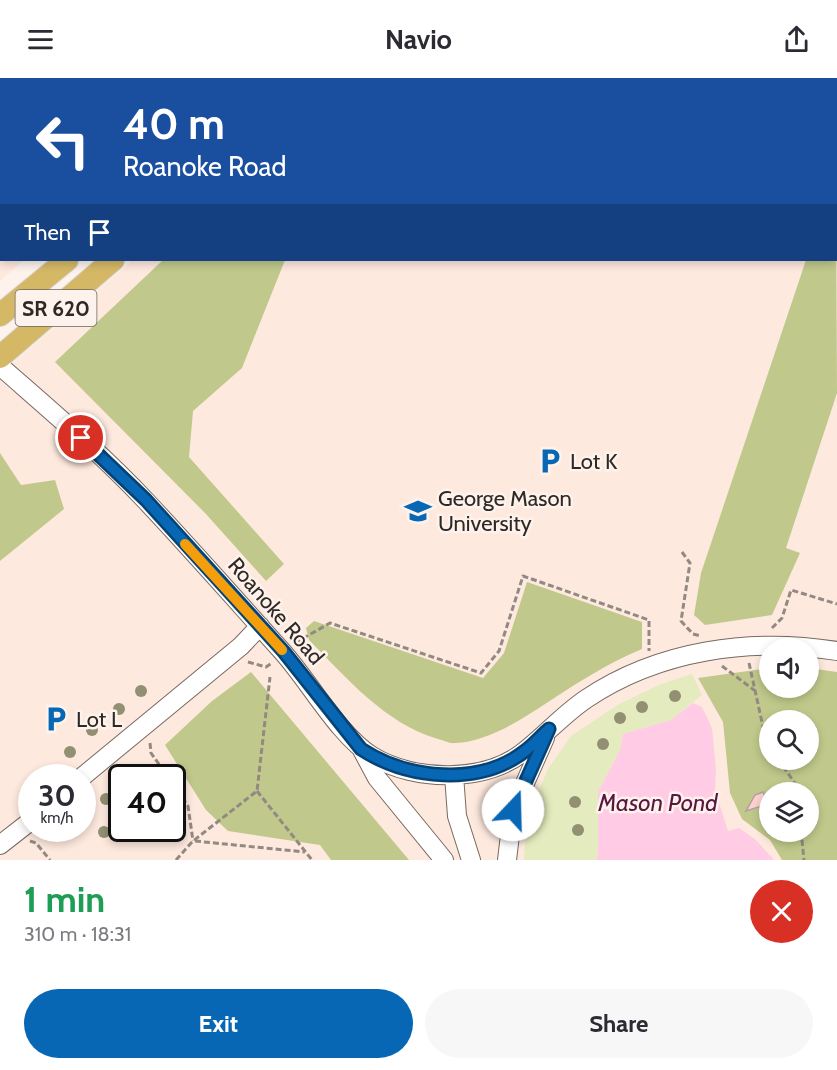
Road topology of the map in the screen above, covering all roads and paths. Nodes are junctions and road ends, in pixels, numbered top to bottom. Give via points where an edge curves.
1 (66, 261) edge
2 (112, 261) edge
3 (0, 315) edge
4 (0, 357) edge
5 (0, 366) edge
6 (682, 552) dead end
7 (837, 604) edge
8 (260, 626) junction
9 (772, 628) dead end
10 (705, 637) dead end
11 (648, 651) dead end
12 (837, 651) edge
13 (284, 652) junction
14 (748, 659) dead end
15 (243, 662) dead end
16 (720, 662) dead end
17 (270, 677) dead end
18 (754, 690) junction
19 (760, 710) edge
20 (549, 729) junction
21 (150, 741) dead end
22 (361, 749) junction
23 (159, 764) edge
24 (96, 765) edge
25 (454, 775) junction
26 (257, 790) junction
27 (186, 803) edge
28 (18, 831) edge
29 (193, 841) junction
30 (802, 842) edge
31 (0, 845) edge
32 (22, 848) dead end
33 (306, 852) junction
34 (51, 860) edge
35 (176, 860) edge
36 (312, 860) edge
37 (444, 860) edge
38 (471, 860) edge
39 (507, 860) edge
40 (804, 860) edge

1 - 3 main road, SR 620
2 - 4 main road, SR 620
5 - 8 street, Roanoke Road via 146,500
6 - 10 path via 690,563 681,621 693,634
7 - 9 path via 792,590 782,618
8 - 13 street, Roanoke Road
8 - 24 street
11 - 13 path via 649,620 523,576 499,651 481,673 330,623
12 - 20 street, Roanoke Road via 773,644 708,651 666,662 608,685
13 - 15 path via 266,667
13 - 22 street, Roanoke Road
14 - 18 path
16 - 18 path via 725,671
17 - 26 path
18 - 19 path
20 - 25 street, Roanoke Road via 515,758
20 - 39 street via 513,810
21 - 23 path via 151,753
22 - 25 street, Roanoke Road via 408,770
22 - 37 street via 377,778
25 - 38 street via 457,816
26 - 29 path
26 - 33 path
27 - 29 path
28 - 31 street
29 - 33 path
29 - 35 path
30 - 40 path
32 - 34 path via 29,841 36,843
33 - 36 path

